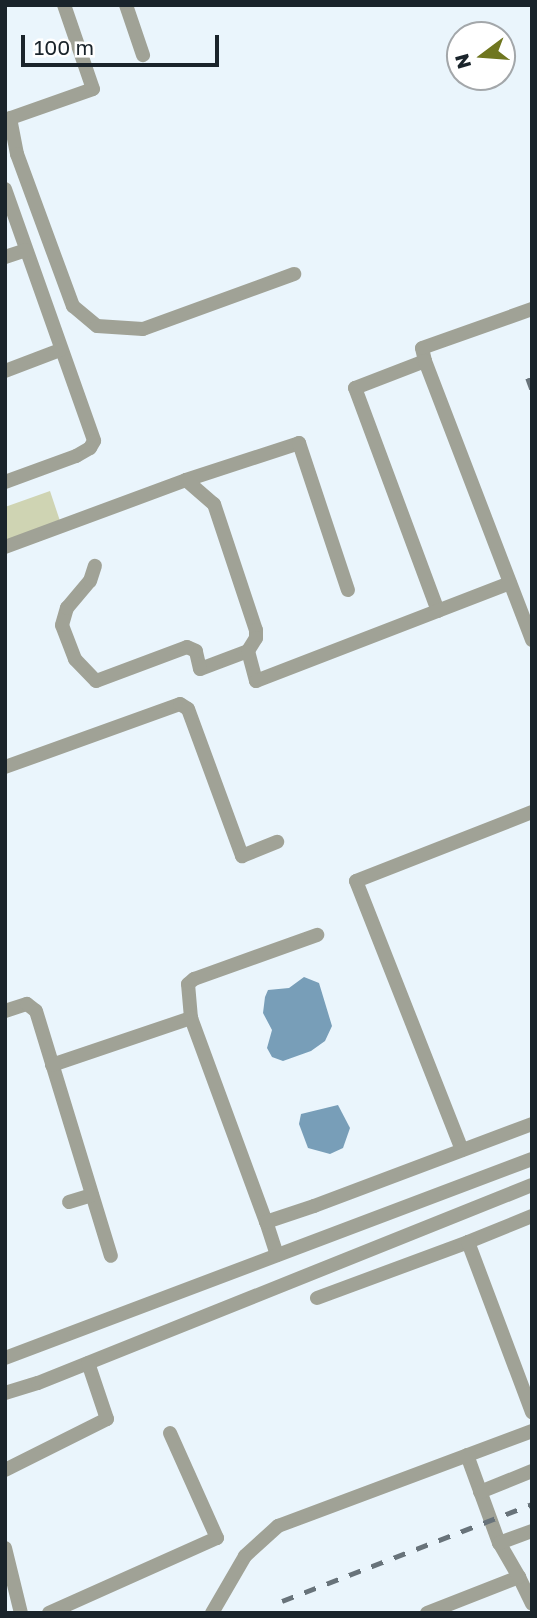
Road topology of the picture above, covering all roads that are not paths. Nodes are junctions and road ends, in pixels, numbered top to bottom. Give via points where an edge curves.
1 (64, 5) edge
2 (125, 5) edge
3 (143, 55) dead end
4 (8, 119) edge
5 (5, 189) edge
6 (26, 250) junction
7 (5, 257) edge
8 (294, 274) dead end
9 (532, 309) edge
10 (60, 350) junction
11 (425, 361) junction
12 (5, 371) edge
13 (187, 480) junction
14 (5, 482) edge
15 (5, 547) edge
16 (95, 566) dead end
17 (510, 583) junction
18 (348, 590) dead end
19 (438, 611) junction
20 (532, 640) edge
21 (248, 651) junction
22 (5, 767) edge
23 (532, 812) edge
24 (277, 842) dead end
25 (317, 935) dead end
26 (5, 1011) edge
27 (191, 1018) junction
28 (52, 1065) junction
29 (532, 1124) edge
30 (463, 1150) junction
31 (532, 1160) edge
32 (532, 1185) edge
33 (92, 1195) junction
34 (69, 1202) dead end
35 (532, 1216) edge
36 (266, 1222) junction
37 (468, 1242) junction
38 (277, 1255) junction
39 (111, 1256) dead end
40 (317, 1298) dead end
41 (5, 1358) edge
42 (88, 1363) junction
43 (5, 1393) edge
44 (532, 1412) edge
45 (532, 1430) edge
46 (170, 1433) dead end
47 (467, 1455) junction
48 (5, 1470) edge
49 (532, 1471) edge
50 (480, 1492) junction
51 (532, 1531) edge
52 (499, 1543) junction
53 (5, 1548) edge
54 (519, 1577) junction
55 (532, 1604) edge
56 (21, 1613) edge
57 (49, 1613) edge
58 (212, 1613) edge
59 (427, 1613) edge

1 - 4 street via 93,89
2 - 3 street
4 - 8 street via 74,306 97,326 144,329
5 - 6 street
6 - 7 street
6 - 10 street
9 - 11 street via 422,348
10 - 12 street
10 - 14 street via 94,441 76,456
11 - 17 street
11 - 19 street via 355,388
13 - 15 street
13 - 18 street via 299,443
13 - 21 street via 214,504 256,630
16 - 21 street via 90,581 67,608 62,625 75,659 96,681 187,647 196,651 200,669
17 - 19 street
17 - 20 street
19 - 21 street via 256,681
22 - 24 street via 180,705 188,709 242,856
23 - 30 street via 356,881
25 - 27 street via 194,979 188,984
26 - 28 street via 27,1004 36,1011
27 - 28 street
27 - 36 street
28 - 33 street
29 - 30 street
30 - 36 street
31 - 38 street
32 - 42 street
33 - 34 street
33 - 39 street
35 - 37 street
36 - 38 street
37 - 40 street
37 - 44 street
38 - 41 street
42 - 43 street
42 - 48 street via 107,1419
45 - 47 street
46 - 57 street via 217,1538
47 - 50 street
47 - 58 street via 278,1526 245,1556
49 - 50 street
50 - 52 street
51 - 52 street
52 - 54 street
53 - 56 street
54 - 55 street
54 - 59 street

